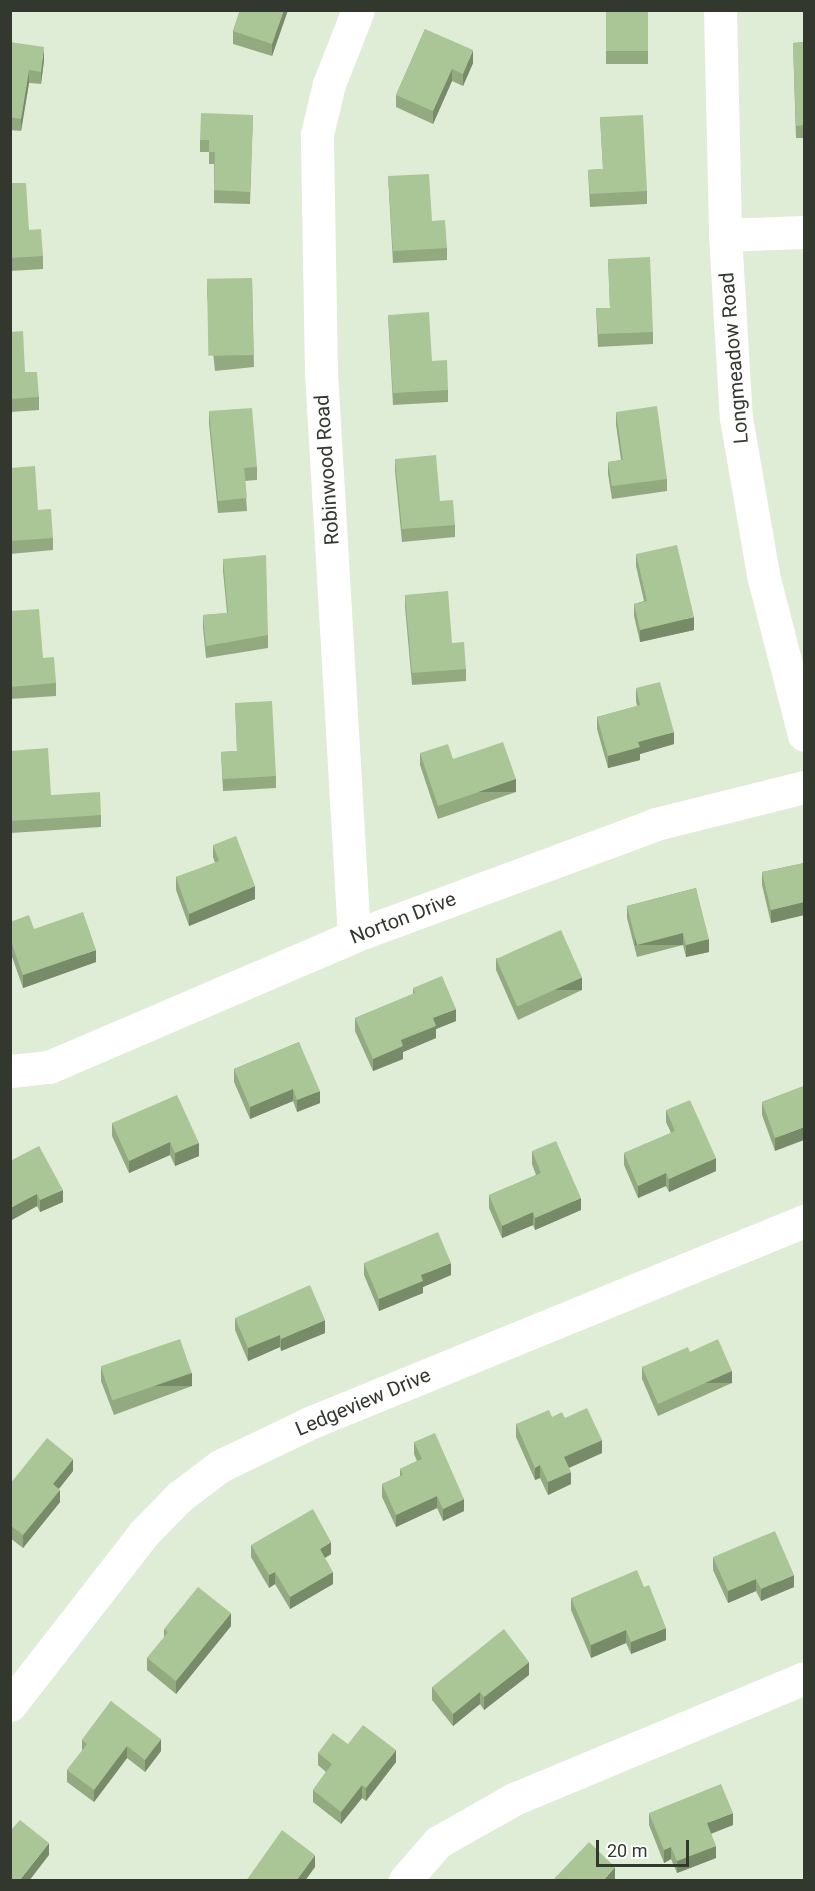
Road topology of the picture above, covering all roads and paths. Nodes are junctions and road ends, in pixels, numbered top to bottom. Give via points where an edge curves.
1 (358, 10) edge
2 (720, 10) edge
3 (804, 232) edge
4 (725, 235) junction
5 (804, 735) edge
6 (804, 787) edge
7 (354, 936) junction
8 (10, 1071) edge
9 (804, 1221) edge
10 (804, 1678) edge
11 (10, 1706) edge
12 (405, 1881) edge

1 - 7 street, Robinwood Road via 329,84 317,134 321,372
2 - 4 street, Longmeadow Road
3 - 4 street
4 - 5 street, Longmeadow Road via 736,418 763,576
6 - 7 street, Norton Drive via 656,824
7 - 8 street, Norton Drive via 49,1067
9 - 11 street, Ledgeview Drive via 312,1422 220,1466 179,1497 143,1534
10 - 12 street via 514,1799 438,1842

